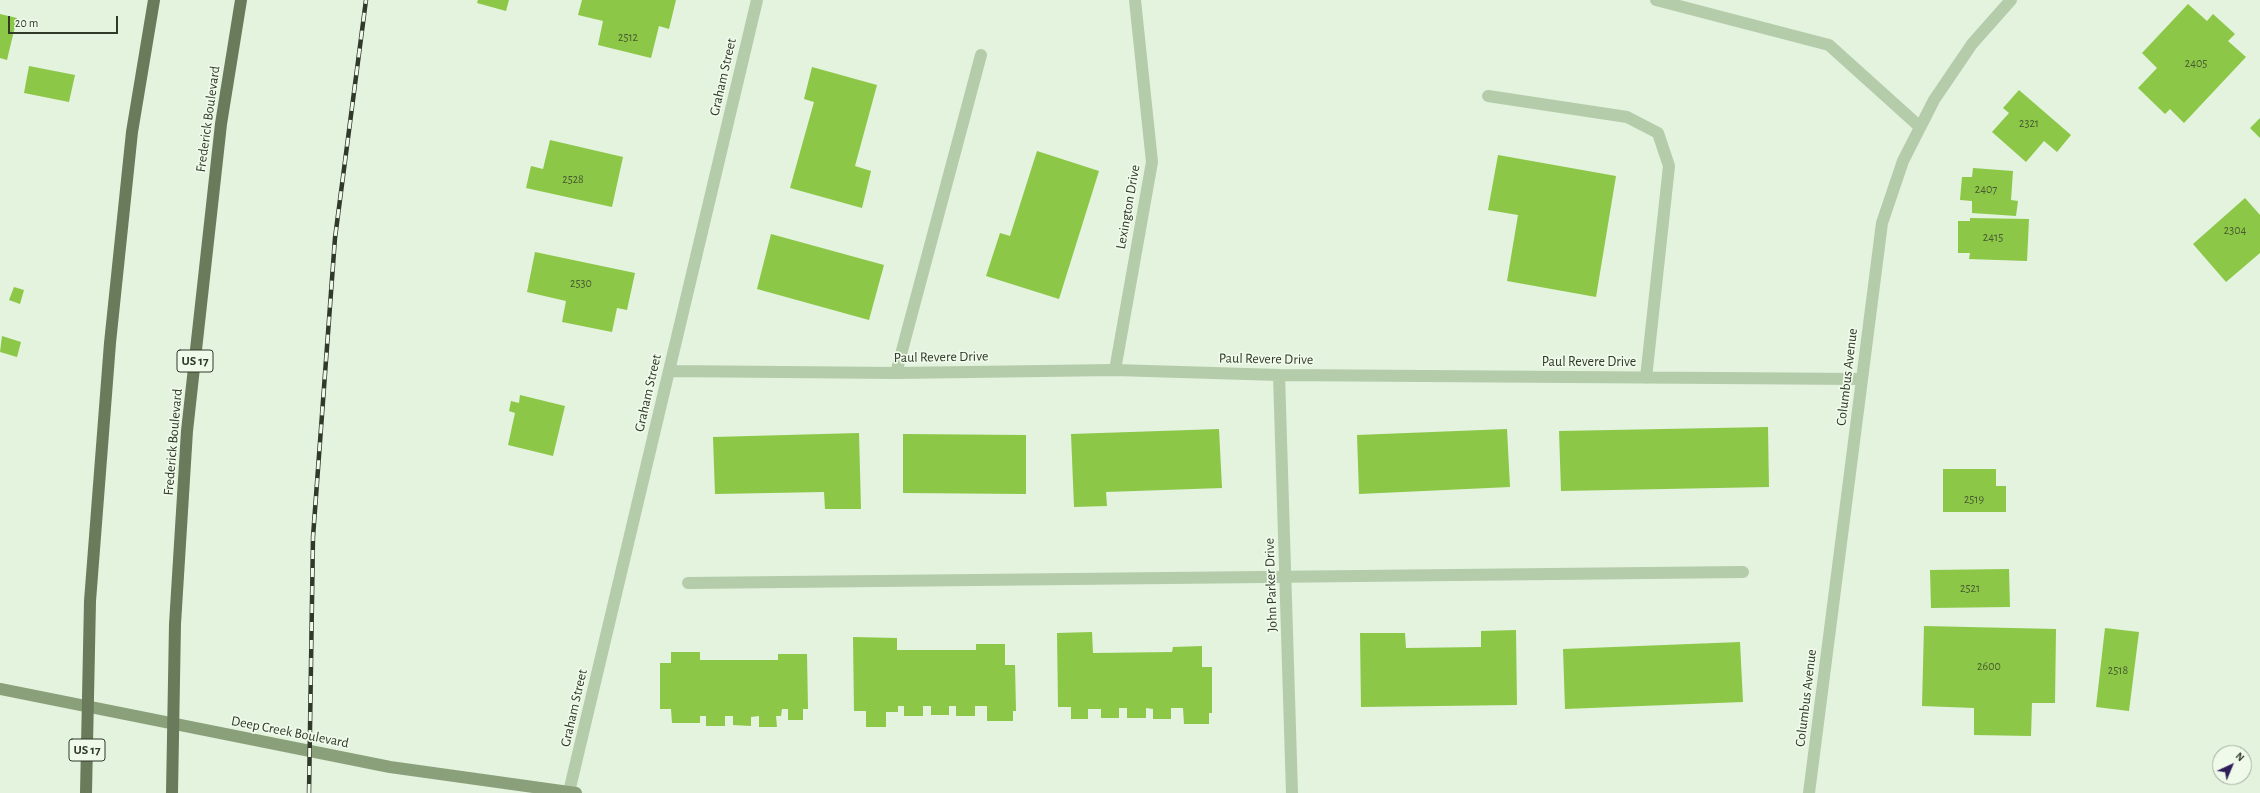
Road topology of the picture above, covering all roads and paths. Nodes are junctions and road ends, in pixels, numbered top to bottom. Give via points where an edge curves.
1 (154, 0) edge
2 (241, 0) edge
3 (757, 0) edge
4 (1135, 0) edge
5 (1656, 0) edge
6 (2011, 0) edge
7 (981, 55) dead end
8 (1488, 96) dead end
9 (1920, 127) junction
10 (1115, 370) junction
11 (669, 371) junction
12 (896, 373) junction
13 (1279, 375) junction
14 (1646, 378) junction
15 (1862, 379) junction
16 (1744, 572) dead end
17 (1285, 576) junction
18 (688, 583) dead end
19 (0, 689) edge
20 (88, 707) junction
21 (173, 723) junction
22 (569, 792) edge
23 (86, 793) edge
24 (172, 793) edge
25 (576, 793) edge
26 (1292, 793) edge
27 (1809, 793) edge

1 - 20 main road, US 17 via 132,132 110,343 90,601
2 - 21 main road, Frederick Boulevard / US 17 via 221,124 187,431
3 - 11 street, Graham Street
4 - 10 street, Lexington Drive via 1152,162
5 - 9 street via 1829,45
6 - 9 street, Columbus Avenue via 1972,44 1934,100
7 - 12 street
8 - 14 street via 1627,117 1658,133 1669,166
9 - 15 street, Columbus Avenue via 1903,162 1882,223
10 - 12 street, Paul Revere Drive
10 - 13 street, Paul Revere Drive
11 - 12 street, Paul Revere Drive
11 - 22 street, Graham Street
13 - 14 street, Paul Revere Drive
13 - 17 street, John Parker Drive
14 - 15 street, Paul Revere Drive
15 - 27 street, Columbus Avenue
16 - 17 street
17 - 18 street
17 - 26 street, John Parker Drive
19 - 20 street, Deep Creek Boulevard
20 - 21 street, Deep Creek Boulevard
20 - 23 main road, US 17
21 - 22 street, Deep Creek Boulevard via 390,767
21 - 24 main road, Frederick Boulevard / US 17
22 - 25 street, Deep Creek Boulevard

